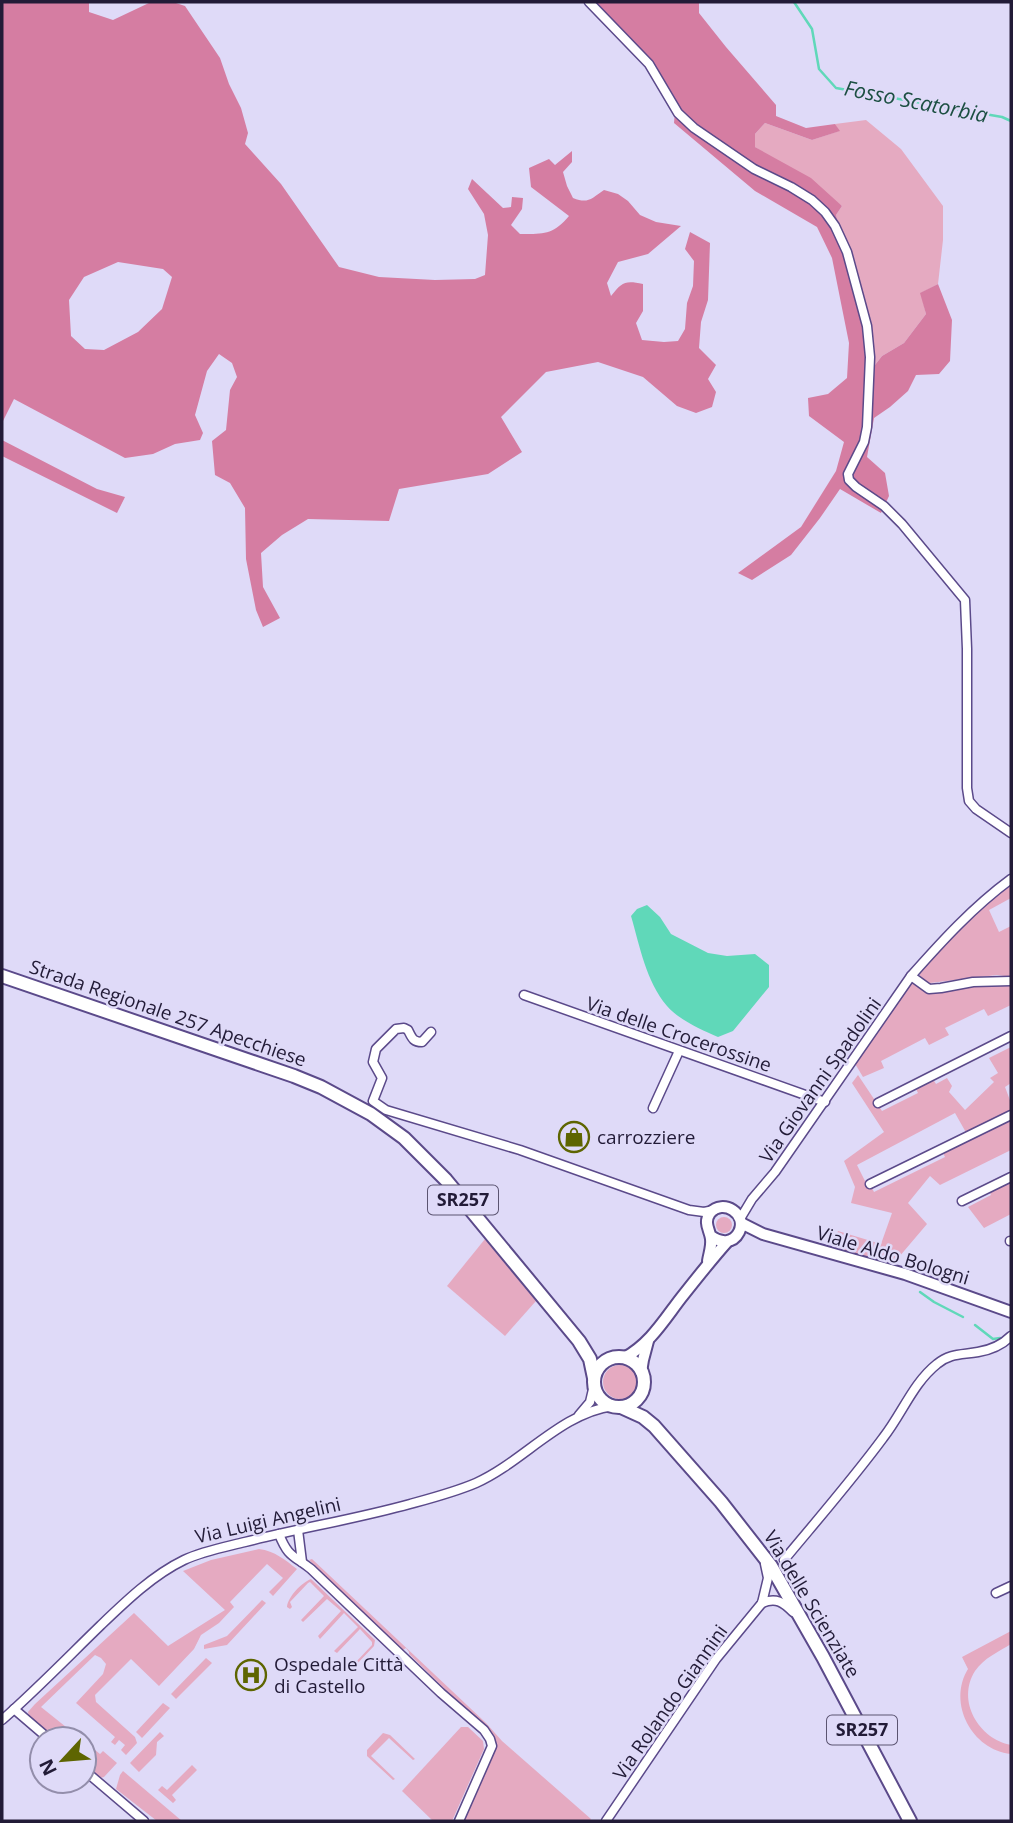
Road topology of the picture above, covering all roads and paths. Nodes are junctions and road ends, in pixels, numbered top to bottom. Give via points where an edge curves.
1 (589, 2) edge
2 (1011, 833) edge
3 (1011, 879) edge
4 (2, 976) edge
5 (911, 976) junction
6 (1011, 981) edge
7 (524, 995) dead end
8 (431, 1032) dead end
9 (1011, 1036) edge
10 (679, 1051) junction
11 (825, 1102) junction
12 (878, 1103) dead end
13 (653, 1108) dead end
14 (1011, 1115) edge
15 (1011, 1177) edge
16 (870, 1184) dead end
17 (752, 1199) junction
18 (962, 1201) dead end
19 (732, 1209) junction
20 (689, 1210) junction
21 (714, 1210) junction
22 (741, 1221) junction
23 (709, 1232) junction
24 (763, 1234) junction
25 (731, 1240) junction
26 (708, 1263) junction
27 (1011, 1312) edge
28 (1011, 1336) edge
29 (579, 1341) junction
30 (648, 1341) junction
31 (620, 1358) junction
32 (641, 1372) junction
33 (594, 1382) junction
34 (643, 1388) junction
35 (617, 1407) junction
36 (579, 1415) junction
37 (654, 1426) junction
38 (298, 1530) junction
39 (279, 1534) junction
40 (752, 1540) junction
41 (784, 1560) dead end
42 (302, 1562) junction
43 (1011, 1586) edge
44 (996, 1593) dead end
45 (762, 1602) junction
46 (813, 1639) junction
47 (14, 1709) junction
48 (2, 1720) edge
49 (33, 1725) edge
50 (98, 1782) edge
51 (144, 1821) edge
52 (458, 1821) edge
53 (606, 1821) edge
54 (909, 1821) edge

1 - 2 street via 649,64 678,113 754,169 812,200 835,226 847,252 867,326 870,357 867,426 849,480 902,524 965,600 969,801
3 - 5 street, Via Giovanni Spadolini via 978,905
4 - 29 main road, Strada Regionale 257 Apecchiese / SR257 via 321,1087 371,1114 446,1180
5 - 6 street via 929,989
5 - 11 street, Via Giovanni Spadolini
7 - 10 street, Via delle Crocerossine
8 - 20 street via 416,1042 408,1030 396,1029 376,1049 373,1062 382,1078 373,1101 387,1110 520,1150
9 - 12 street
10 - 11 street, Via delle Crocerossine
10 - 13 street
11 - 17 street, Via Giovanni Spadolini
14 - 16 street
15 - 18 street
17 - 19 street, Via Giovanni Spadolini
17 - 22 street, Via Giovanni Spadolini
19 - 21 main road
19 - 22 main road
20 - 21 street
20 - 23 street
21 - 23 main road via 708,1217
22 - 24 main road, Viale Aldo Bologni
22 - 25 main road via 740,1231
23 - 25 main road via 716,1240
23 - 26 main road
24 - 25 main road, Viale Aldo Bologni
24 - 27 main road, Viale Aldo Bologni via 905,1274
25 - 26 main road
26 - 30 main road
28 - 41 street via 990,1349 952,1355 932,1368 884,1437
29 - 31 main road, SR257 via 595,1352
29 - 33 main road, SR257 via 590,1359
30 - 31 main road
30 - 32 main road
31 - 32 main road, SR257 via 635,1363
31 - 33 main road via 601,1365
32 - 34 main road, SR257
33 - 35 main road, SR257 via 600,1399
33 - 36 street, Via Luigi Angelini via 590,1402
34 - 35 main road via 635,1401
34 - 37 main road, Via delle Scienziate / SR257
35 - 36 street, Via Luigi Angelini
35 - 37 main road, Via delle Scienziate / SR257
36 - 38 street, Via Luigi Angelini via 475,1484
37 - 40 main road, Via delle Scienziate / SR257
38 - 39 street, Via Luigi Angelini
38 - 42 street
39 - 42 street via 285,1549
39 - 47 street, Via Luigi Angelini via 203,1553 167,1569 122,1605
40 - 45 street via 767,1572
40 - 46 main road, Via delle Scienziate / SR257
42 - 52 street via 490,1739 492,1746
43 - 44 street
45 - 46 street via 775,1599 785,1603
45 - 53 street, Via Rolando Giannini via 716,1659
46 - 54 main road, Via delle Scienziate / SR257
47 - 48 street, Via Luigi Angelini
47 - 49 street
50 - 51 street

